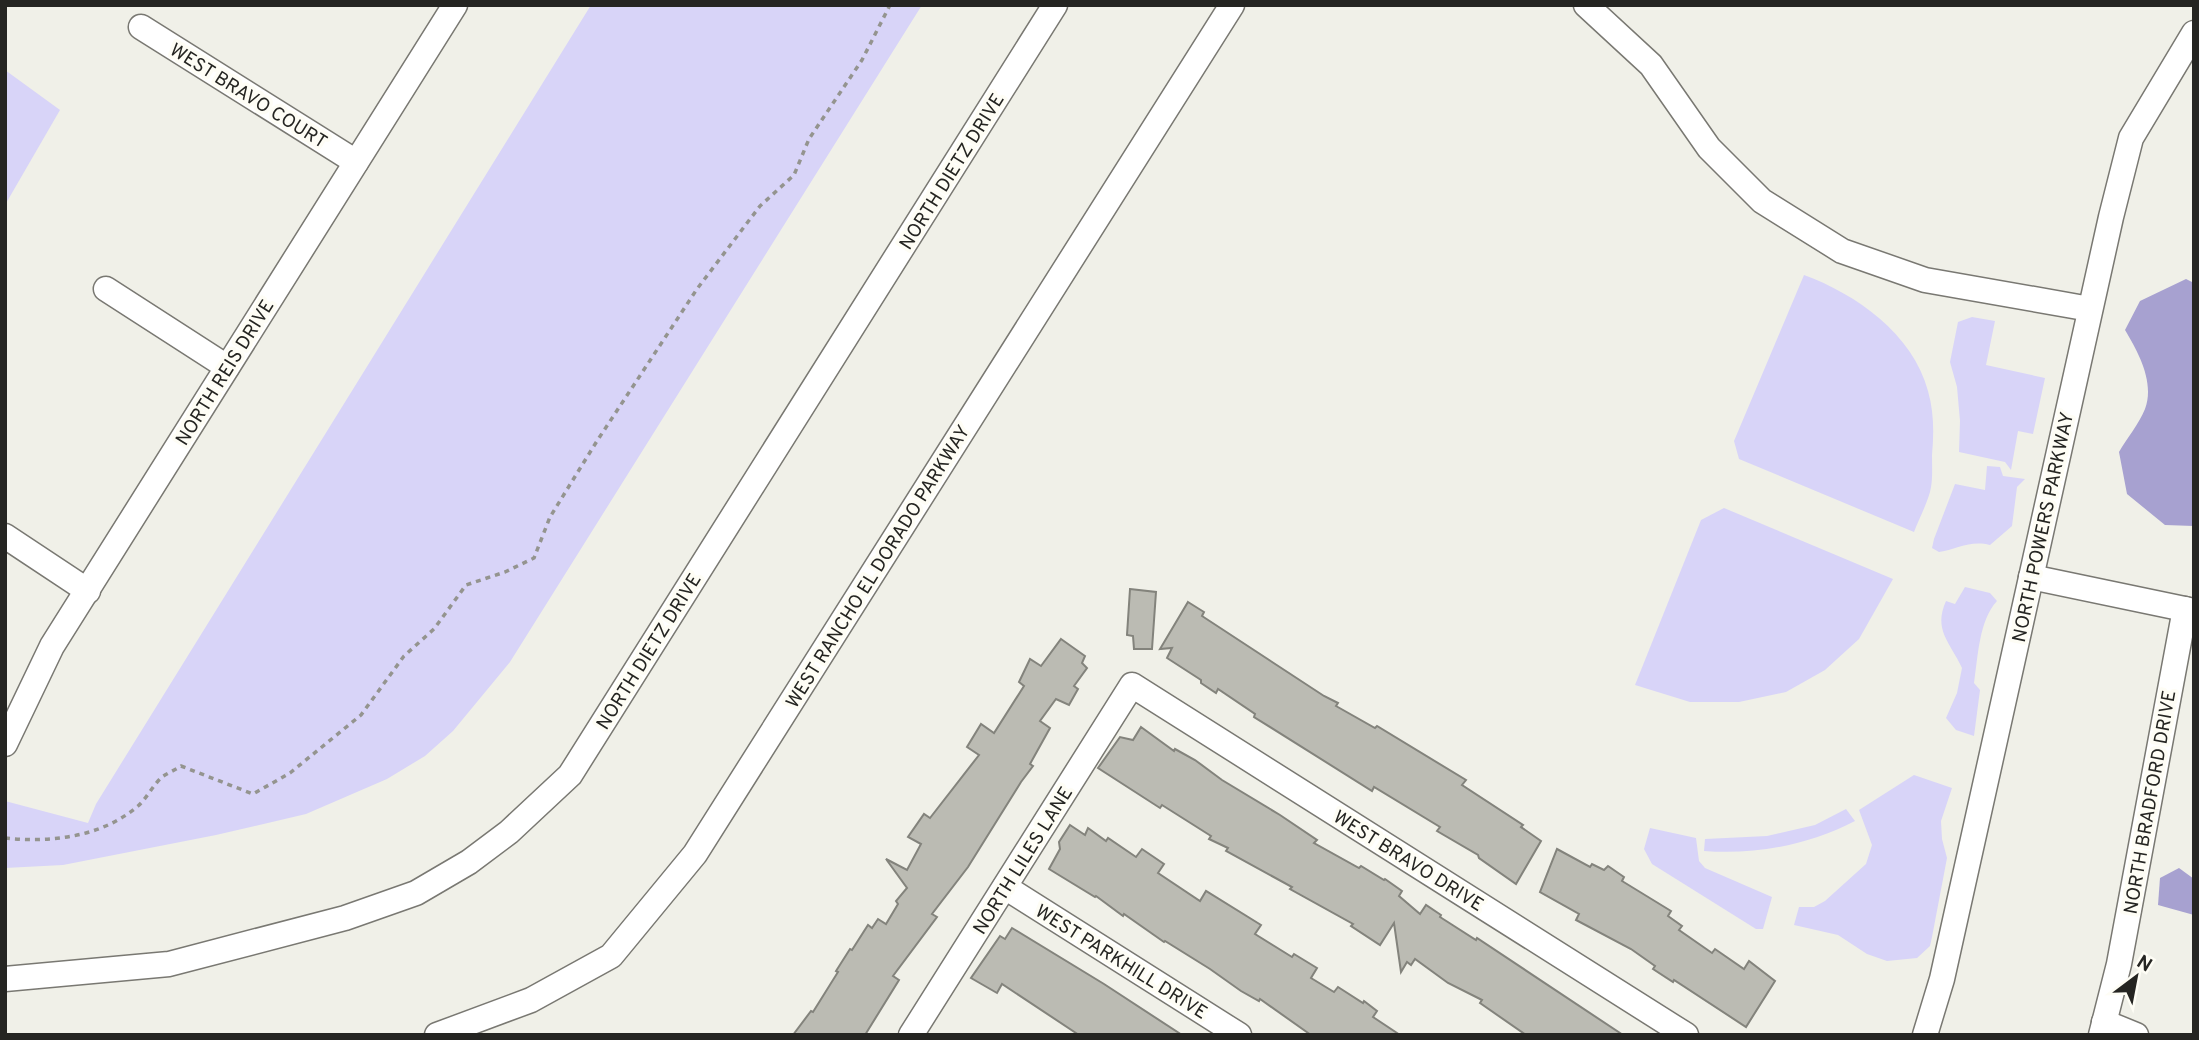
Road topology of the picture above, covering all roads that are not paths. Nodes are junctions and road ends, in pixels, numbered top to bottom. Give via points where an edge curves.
1 (455, 5) edge
2 (1055, 5) edge
3 (1232, 5) edge
4 (1586, 5) edge
5 (141, 27) dead end
6 (2194, 33) edge
7 (356, 162) junction
8 (106, 289) dead end
9 (2090, 309) junction
10 (227, 367) junction
11 (5, 536) edge
12 (2031, 577) junction
13 (88, 591) junction
14 (2189, 610) edge
15 (1132, 685) joint
16 (5, 744) edge
17 (1005, 887) junction
18 (5, 979) edge
19 (2103, 1028) edge
20 (437, 1035) edge
21 (911, 1035) edge
22 (1239, 1035) edge
23 (1686, 1035) edge
24 (1925, 1035) edge
25 (2136, 1035) edge

1 - 7 street, NORTH REIS DRIVE
2 - 18 street, NORTH DIETZ DRIVE via 570,775 509,832 416,893 345,918 169,964
3 - 20 street, WEST RANCHO EL DORADO PARKWAY via 695,854 611,956 531,999
4 - 9 street via 1651,65 1709,148 1762,201 1842,251 1925,281
5 - 7 street, WEST BRAVO COURT
6 - 9 street, NORTH POWERS PARKWAY via 2131,138
7 - 10 street, NORTH REIS DRIVE
8 - 10 street
9 - 12 street, NORTH POWERS PARKWAY
10 - 13 street, NORTH REIS DRIVE
11 - 13 street
12 - 14 street
12 - 24 street, NORTH POWERS PARKWAY via 1942,979
13 - 16 street, NORTH REIS DRIVE via 52,646
14 - 19 street, NORTH BRADFORD DRIVE
15 - 17 street, NORTH LILES LANE
15 - 23 street, WEST BRAVO DRIVE
17 - 21 street, NORTH LILES LANE
17 - 22 street, WEST PARKHILL DRIVE
19 - 25 street

